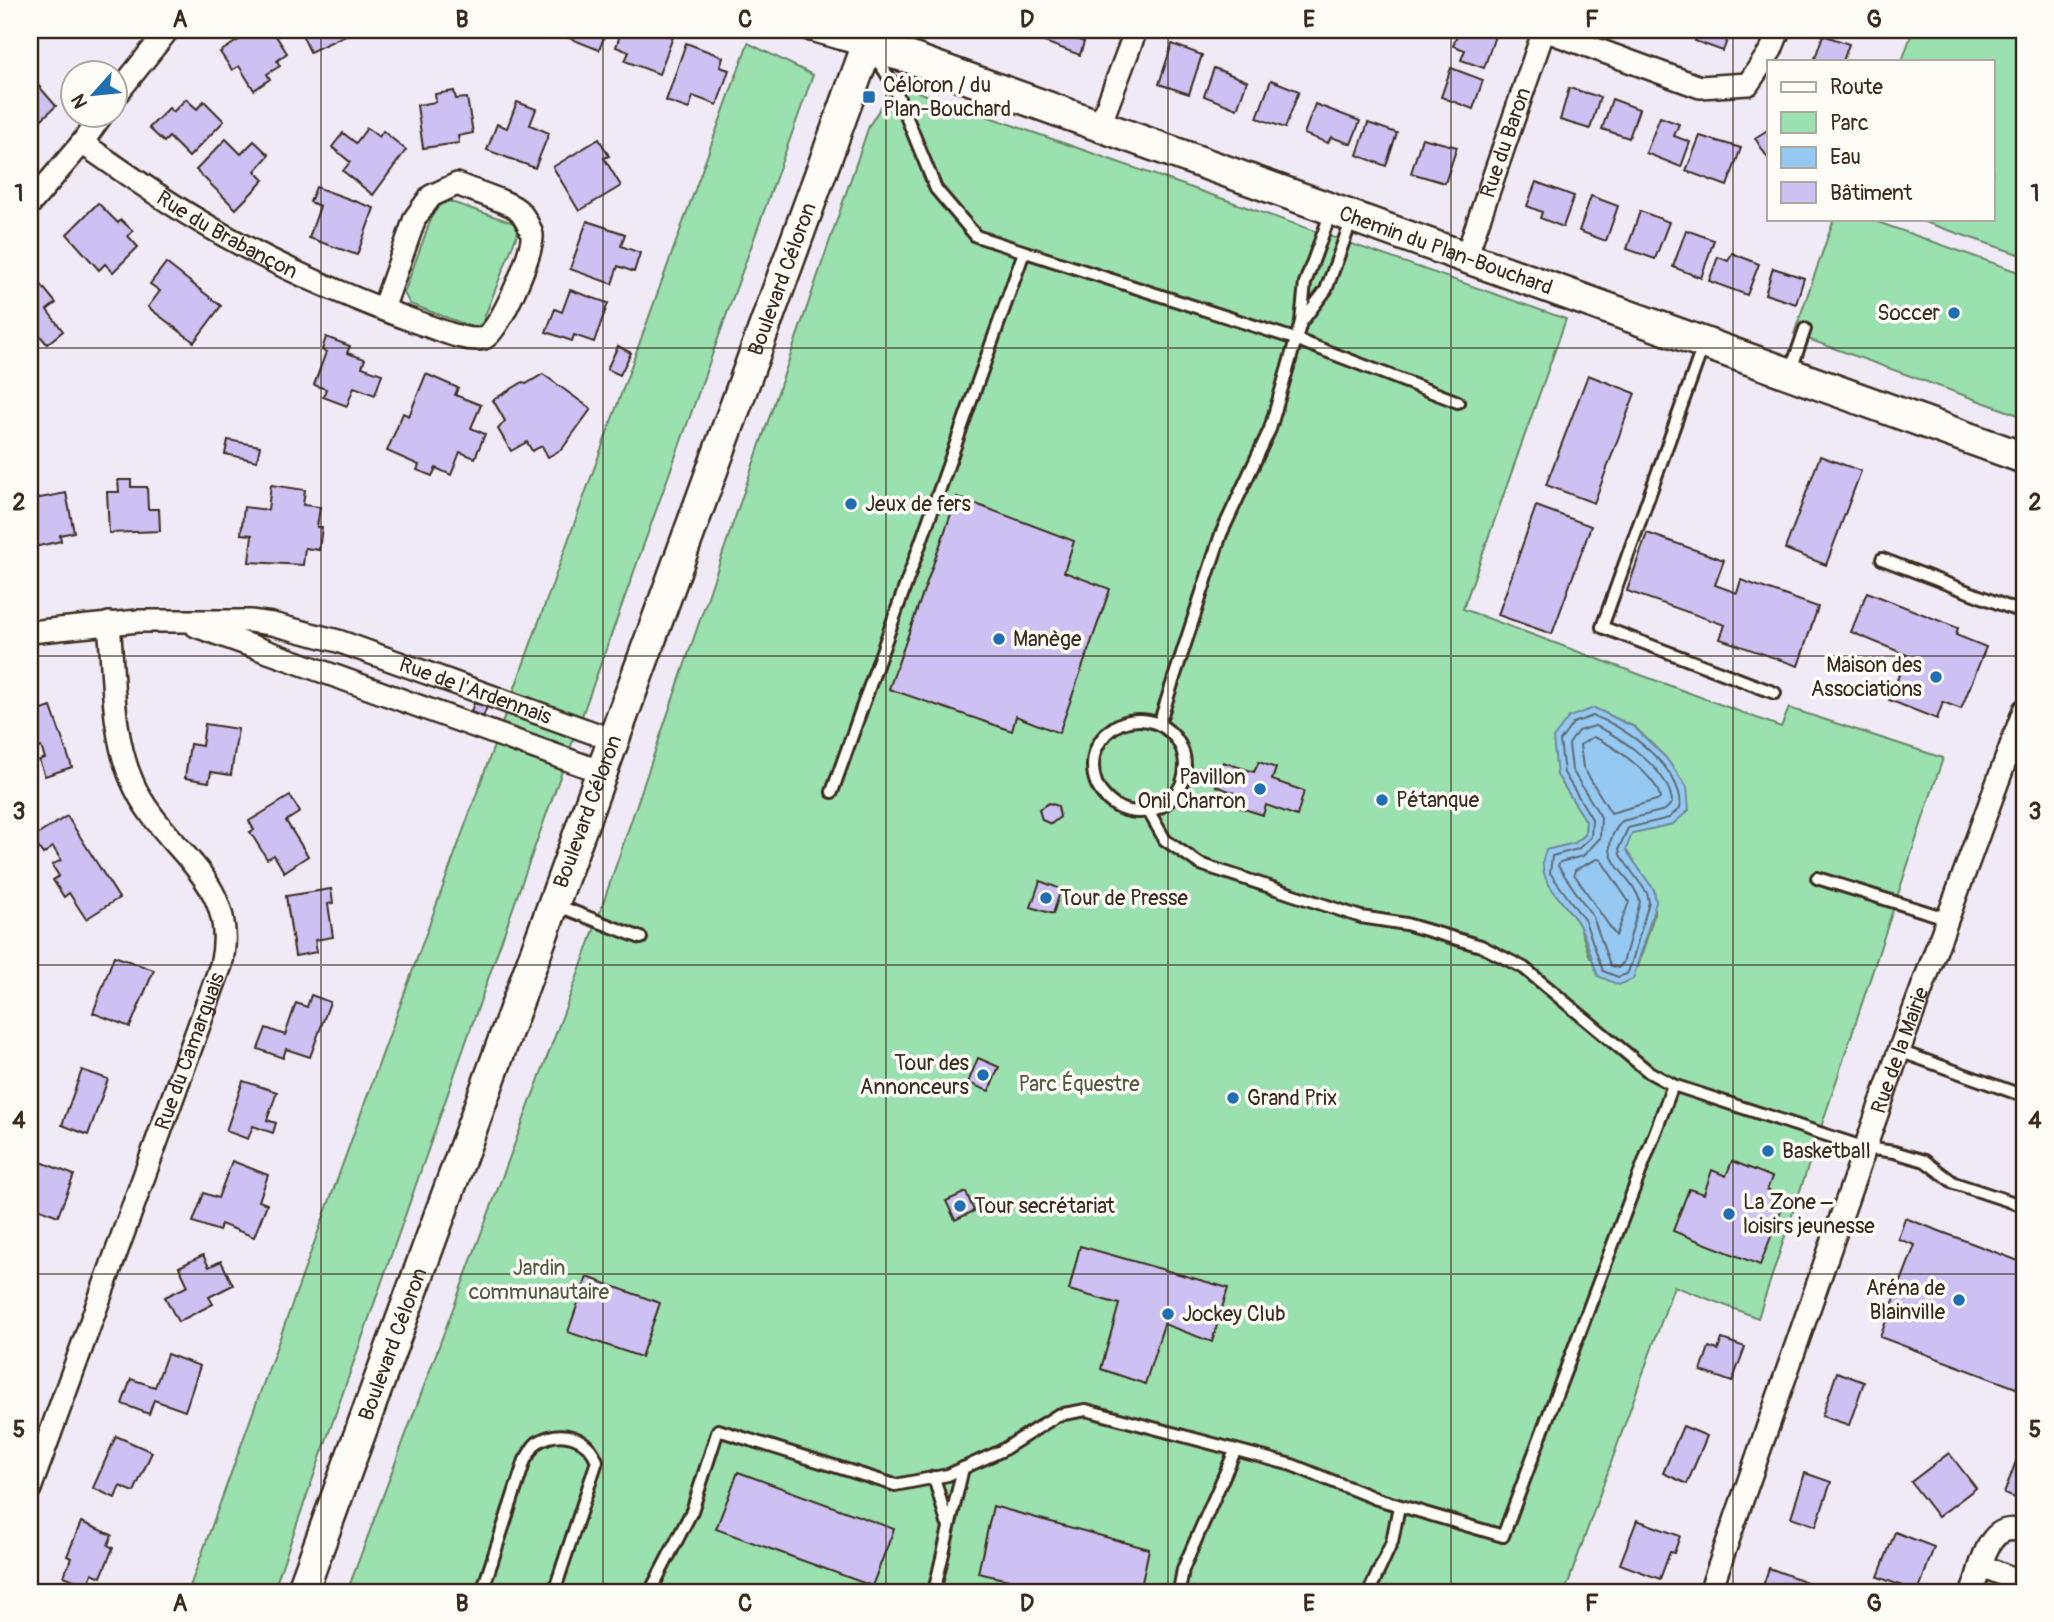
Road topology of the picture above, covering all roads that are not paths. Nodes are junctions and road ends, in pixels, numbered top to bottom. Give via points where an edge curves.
1 (168, 30) edge
2 (811, 30) edge
3 (1136, 30) edge
4 (1544, 30) edge
5 (1779, 30) edge
6 (870, 38) edge
7 (130, 78) edge
8 (1100, 125) junction
9 (91, 130) edge
10 (82, 143) junction
11 (30, 204) edge
12 (1342, 213) junction
13 (1024, 252) junction
14 (1466, 257) junction
15 (383, 309) junction
16 (1301, 322) junction
17 (1805, 329) dead end
18 (1295, 339) junction
19 (1704, 343) junction
20 (1790, 374) junction
21 (1458, 402) dead end
22 (2024, 458) edge
23 (1882, 559) dead end
24 (2024, 613) edge
25 (184, 621) junction
26 (109, 623) junction
27 (30, 632) edge
28 (338, 641) junction
29 (327, 672) junction
30 (1775, 693) dead end
31 (2024, 710) edge
32 (1158, 724) junction
33 (613, 740) junction
34 (602, 772) junction
35 (832, 792) dead end
36 (1149, 812) junction
37 (1817, 878) dead end
38 (554, 904) junction
39 (1949, 919) junction
40 (641, 938) dead end
41 (1899, 1051) junction
42 (1673, 1084) junction
43 (2024, 1096) edge
44 (1866, 1148) junction
45 (2024, 1206) edge
46 (1235, 1451) junction
47 (963, 1468) junction
48 (934, 1477) junction
49 (30, 1489) edge
50 (1399, 1506) junction
51 (947, 1525) junction
52 (2024, 1532) edge
53 (1982, 1566) junction
54 (2024, 1583) edge
55 (302, 1592) edge
56 (482, 1592) edge
57 (554, 1592) edge
58 (650, 1592) edge
59 (934, 1592) edge
60 (1179, 1592) edge
61 (1369, 1592) edge
62 (1710, 1592) edge
63 (1972, 1592) edge

1 - 7 street
2 - 6 street
3 - 8 street
4 - 5 street via 1700,87 1748,84 1772,50
4 - 14 street, Rue du Baron
6 - 8 street, Chemin du Plan-Bouchard via 911,58
6 - 13 lane via 936,189 976,236
6 - 33 street, Boulevard Céloron
8 - 12 street, Chemin du Plan-Bouchard
9 - 10 street
10 - 11 street
10 - 15 street, Rue du Brabançon via 196,219 285,267
12 - 14 street, Chemin du Plan-Bouchard
12 - 16 lane via 1305,283
12 - 16 lane via 1326,290
13 - 18 lane
13 - 35 lane
14 - 19 street, Chemin du Plan-Bouchard
15 - 15 street, Rue du Brabançon via 437,329 484,338 496,329 531,250 532,234 519,210 457,184 431,196 415,218
16 - 18 lane
17 - 20 lane
18 - 21 lane
18 - 32 lane via 1270,429 1221,534
19 - 20 street, Chemin du Plan-Bouchard
19 - 30 lane via 1602,627
20 - 22 street, Chemin du Plan-Bouchard
23 - 24 lane
25 - 26 street, Rue de l'Ardennais
25 - 28 street, Rue de l'Ardennais via 250,621
25 - 29 street, Rue de l'Ardennais
26 - 27 street, Rue de l'Ardennais
26 - 49 street, Rue du Camarguais via 115,699 128,772 149,811 211,887 223,913 225,940 212,990
28 - 29 street
28 - 33 street, Rue de l'Ardennais
29 - 34 street, Rue de l'Ardennais
31 - 39 street, Rue de la Mairie
32 - 36 lane via 1179,742 1186,769 1174,797
32 - 36 lane via 1144,720 1115,726 1099,743 1092,764 1094,779 1110,803 1135,813
33 - 34 street, Boulevard Céloron
34 - 38 street, Boulevard Céloron
36 - 42 lane via 1165,840 1200,864 1361,917 1406,924 1481,946 1524,968 1649,1072
37 - 39 lane
38 - 40 lane
38 - 55 street, Boulevard Céloron
39 - 41 street, Rue de la Mairie
41 - 43 lane
41 - 44 street, Rue de la Mairie
42 - 44 lane
42 - 50 lane via 1503,1536
44 - 45 lane via 1925,1161 1954,1183
44 - 62 street, Rue de la Mairie
46 - 47 lane via 1086,1410 1058,1415 1001,1451
46 - 50 lane via 1292,1465
46 - 60 lane via 1183,1569
47 - 48 lane
47 - 51 lane
48 - 51 lane
48 - 58 lane via 895,1485 718,1430 692,1511
50 - 61 lane via 1392,1542
51 - 59 lane
52 - 53 street via 2002,1530 1992,1538
53 - 54 street
53 - 63 street
56 - 57 lane via 525,1460 536,1443 556,1435 574,1437 592,1447 597,1461

